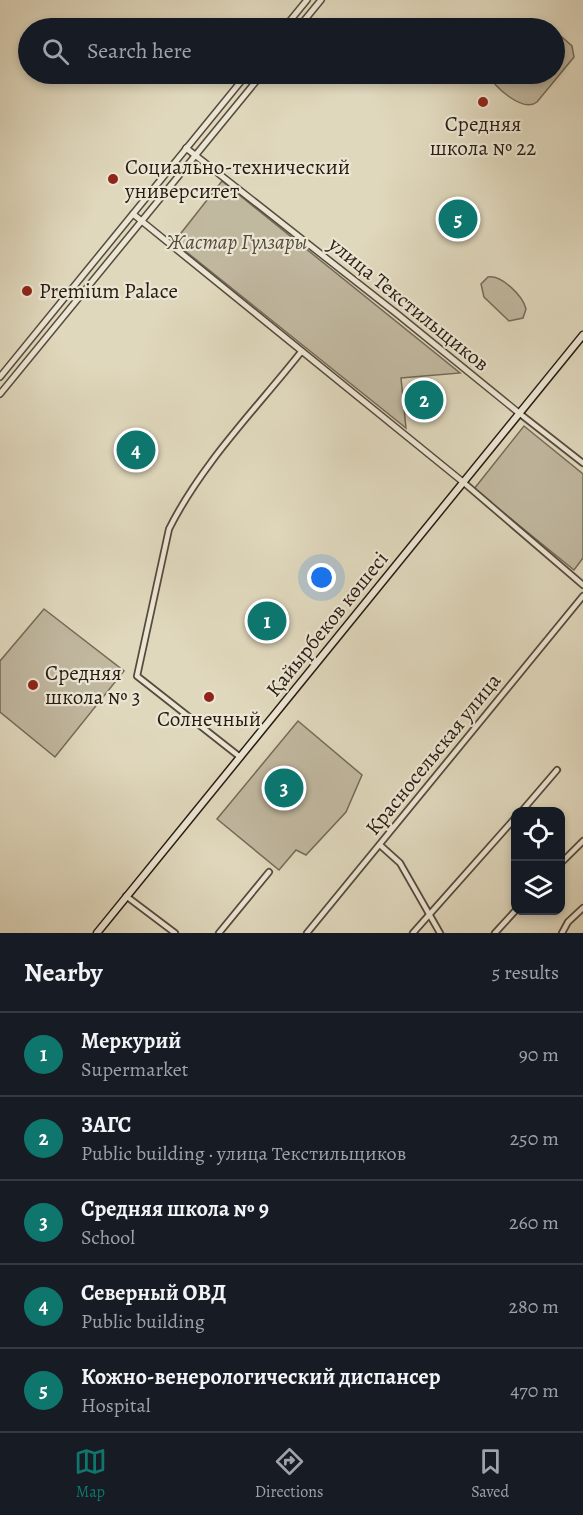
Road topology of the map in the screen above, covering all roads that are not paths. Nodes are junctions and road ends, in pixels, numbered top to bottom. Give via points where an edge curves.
1 (307, 0) edge
2 (321, 0) edge
3 (292, 18) edge
4 (306, 18) edge
5 (239, 84) edge
6 (254, 84) edge
7 (186, 148) junction
8 (196, 155) junction
9 (133, 214) junction
10 (141, 221) junction
11 (583, 335) edge
12 (301, 352) junction
13 (0, 377) edge
14 (0, 394) edge
15 (519, 413) junction
16 (583, 463) edge
17 (463, 482) junction
18 (583, 585) edge
19 (583, 596) edge
20 (240, 757) junction
21 (557, 770) dead end
22 (524, 807) edge
23 (511, 823) edge
24 (583, 840) edge
25 (380, 844) junction
26 (564, 861) edge
27 (269, 872) dead end
28 (126, 896) junction
29 (583, 908) edge
30 (429, 915) junction
31 (511, 915) edge
32 (97, 933) edge
33 (175, 933) edge
34 (219, 933) edge
35 (308, 933) edge
36 (413, 933) edge
37 (440, 933) edge
38 (495, 933) edge
39 (562, 933) edge

1 - 3 street
2 - 4 street
5 - 7 street
6 - 8 street
7 - 8 street, улица Текстильщиков
7 - 9 street
8 - 10 street
8 - 15 street, улица Текстильщиков
9 - 10 street
9 - 13 street
10 - 12 street
10 - 14 street
11 - 15 main road, Қайырбеков көшесі
12 - 17 street
12 - 20 street via 194,484 178,511 169,529 137,676
15 - 16 street, улица Текстильщиков
15 - 17 main road, Қайырбеков көшесі
17 - 18 street
17 - 20 main road, Қайырбеков көшесі
19 - 25 street, Красносельская улица
20 - 28 main road, Қайырбеков көшесі
21 - 22 street
23 - 30 street
24 - 26 street
25 - 30 street via 400,863
25 - 35 street, Красносельская улица
27 - 34 street
28 - 32 main road, Қайырбеков көшесі
28 - 33 street
29 - 39 street
30 - 36 street
30 - 37 street
31 - 38 street

